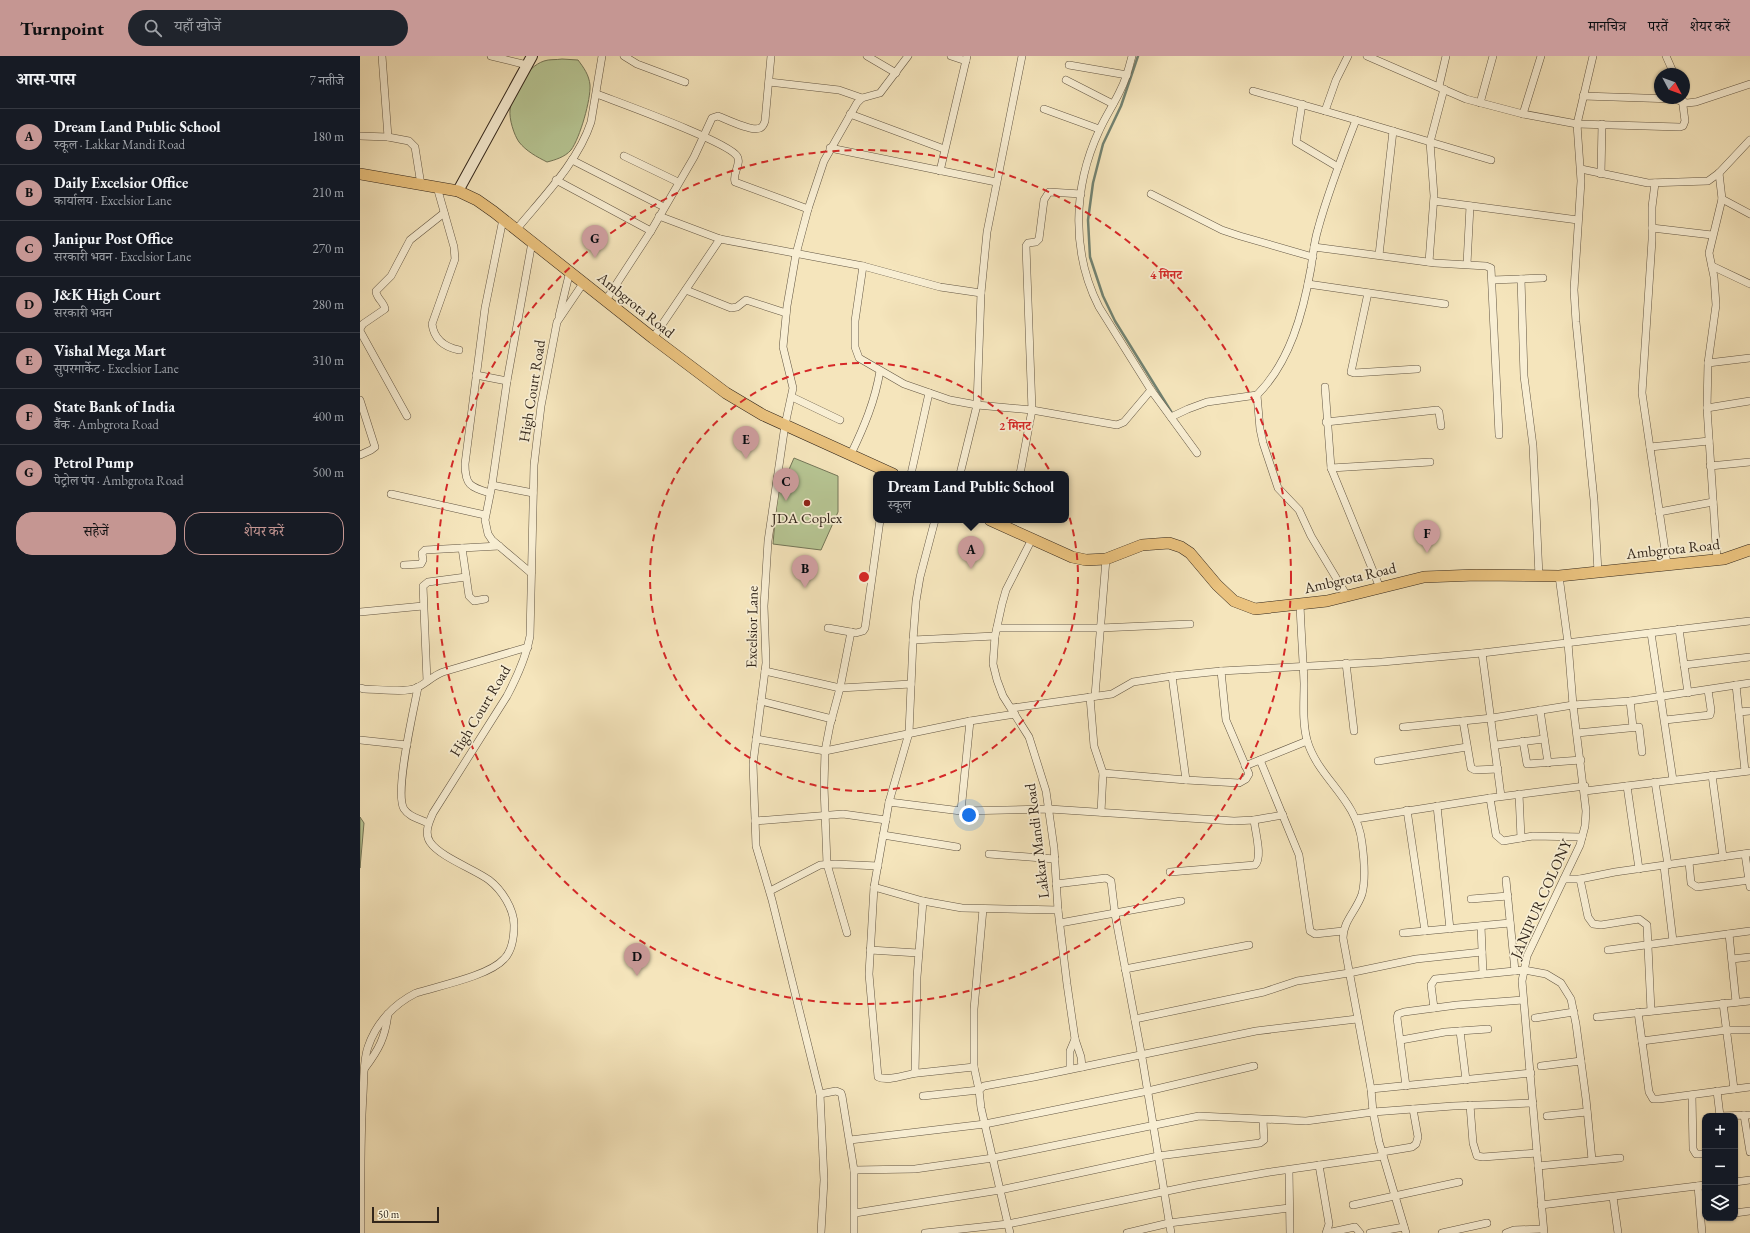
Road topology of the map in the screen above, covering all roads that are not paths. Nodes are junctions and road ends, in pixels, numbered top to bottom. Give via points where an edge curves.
1 (382, 56) edge
2 (491, 56) edge
3 (532, 56) edge
4 (602, 56) edge
5 (624, 56) edge
6 (771, 56) edge
7 (908, 56) edge
8 (952, 56) edge
9 (1022, 56) edge
10 (1132, 56) edge
11 (1348, 56) edge
12 (1367, 56) edge
13 (1390, 56) edge
14 (1446, 56) edge
15 (1493, 56) edge
16 (1541, 56) edge
17 (1593, 56) edge
18 (1666, 56) edge
19 (871, 57) edge
20 (502, 58) edge
21 (966, 58) edge
22 (1386, 64) junction
23 (527, 65) junction
24 (1069, 65) dead end
25 (1671, 68) edge
26 (896, 73) junction
27 (1127, 75) junction
28 (1066, 80) dead end
29 (685, 82) dead end
30 (769, 82) junction
31 (1750, 84) edge
32 (1442, 88) junction
33 (1253, 91) dead end
34 (597, 94) junction
35 (1583, 96) junction
36 (862, 98) junction
37 (1654, 98) edge
38 (1690, 101) edge
39 (1480, 103) junction
40 (1113, 104) junction
41 (1302, 104) junction
42 (1683, 104) edge
43 (1044, 109) dead end
44 (1325, 111) junction
45 (850, 114) junction
46 (1523, 114) junction
47 (1356, 120) junction
48 (1577, 124) junction
49 (1602, 124) junction
50 (1100, 129) junction
51 (1393, 131) junction
52 (360, 136) edge
53 (703, 136) junction
54 (388, 137) junction
55 (1750, 140) edge
56 (1430, 142) junction
57 (830, 148) junction
58 (944, 149) junction
59 (624, 156) dead end
60 (572, 160) junction
61 (1491, 160) dead end
62 (1338, 167) junction
63 (1581, 170) junction
64 (940, 171) junction
65 (1719, 173) junction
66 (360, 174) edge
67 (1601, 174) junction
68 (556, 180) junction
69 (678, 182) junction
70 (996, 182) junction
71 (1655, 183) junction
72 (420, 185) junction
73 (437, 187) junction
74 (458, 191) junction
75 (1081, 194) junction
76 (1151, 194) dead end
77 (1722, 199) junction
78 (1434, 201) junction
79 (1470, 206) junction
80 (664, 207) junction
81 (808, 210) junction
82 (444, 213) junction
83 (1750, 214) edge
84 (659, 216) junction
85 (503, 220) junction
86 (1578, 220) junction
87 (1652, 228) junction
88 (516, 230) junction
89 (651, 231) junction
90 (1712, 235) junction
91 (720, 239) junction
92 (532, 242) junction
93 (1314, 247) junction
94 (796, 254) junction
95 (1378, 255) junction
96 (1313, 257) junction
97 (1429, 262) junction
98 (1467, 264) junction
99 (863, 266) junction
100 (1712, 266) junction
101 (570, 271) junction
102 (1543, 278) dead end
103 (1521, 279) junction
104 (1492, 280) junction
105 (584, 282) junction
106 (1308, 284) junction
107 (1750, 284) edge
108 (686, 290) junction
109 (981, 293) junction
110 (1368, 293) junction
111 (606, 300) junction
112 (1445, 304) dead end
113 (786, 313) junction
114 (558, 322) junction
115 (360, 330) edge
116 (653, 338) junction
117 (459, 350) dead end
118 (1750, 358) edge
119 (1708, 363) junction
120 (1416, 369) dead end
121 (880, 371) junction
122 (476, 375) junction
123 (507, 381) junction
124 (1324, 387) dead end
125 (1151, 390) junction
126 (929, 393) junction
127 (1257, 395) junction
128 (792, 397) junction
129 (360, 400) edge
130 (1750, 401) edge
131 (976, 405) junction
132 (1707, 408) junction
133 (1032, 410) junction
134 (407, 416) dead end
135 (1171, 417) junction
136 (840, 420) dead end
137 (1326, 422) junction
138 (785, 425) junction
139 (1441, 426) dead end
140 (1499, 435) dead end
141 (1709, 441) junction
142 (1650, 447) junction
143 (1197, 453) dead end
144 (851, 454) junction
145 (360, 455) edge
146 (1430, 462) dead end
147 (1750, 462) edge
148 (1710, 466) junction
149 (1331, 468) junction
150 (885, 471) edge
151 (912, 471) edge
152 (961, 471) edge
153 (1021, 471) edge
154 (492, 485) junction
155 (490, 493) junction
156 (533, 493) junction
157 (391, 494) dead end
158 (1712, 502) junction
159 (1659, 512) junction
160 (485, 515) junction
161 (880, 523) edge
162 (934, 523) edge
163 (1008, 524) edge
164 (1032, 539) junction
165 (499, 546) junction
166 (462, 548) junction
167 (1750, 550) edge
168 (1106, 559) junction
169 (1716, 560) junction
170 (1666, 564) junction
171 (404, 565) dead end
172 (1598, 572) junction
173 (531, 573) junction
174 (1539, 576) junction
175 (1559, 576) junction
176 (466, 577) junction
177 (1380, 588) junction
178 (1347, 596) junction
179 (485, 599) dead end
180 (1300, 604) junction
181 (423, 606) junction
182 (360, 612) edge
183 (1750, 621) edge
184 (1190, 624) dead end
185 (828, 628) dead end
186 (997, 628) junction
187 (1100, 628) junction
188 (1679, 629) junction
189 (851, 632) junction
190 (1651, 633) junction
191 (995, 636) junction
192 (913, 640) junction
193 (1568, 643) junction
194 (528, 647) junction
195 (1482, 653) junction
196 (1750, 657) edge
197 (1346, 663) junction
198 (1684, 665) junction
199 (1304, 666) junction
200 (765, 671) junction
201 (1221, 671) junction
202 (1172, 676) junction
203 (426, 681) junction
204 (1750, 683) edge
205 (911, 684) junction
206 (1736, 685) junction
207 (418, 687) junction
208 (360, 688) edge
209 (840, 688) junction
210 (1708, 690) junction
211 (1688, 693) junction
212 (1662, 696) junction
213 (1093, 697) junction
214 (761, 701) junction
215 (1630, 701) junction
216 (1573, 706) junction
217 (1540, 710) junction
218 (1014, 711) junction
219 (1750, 711) edge
220 (1739, 712) junction
221 (1492, 718) junction
222 (832, 719) junction
223 (1665, 720) junction
224 (970, 721) junction
225 (1463, 721) junction
226 (1403, 727) dead end
227 (1633, 727) junction
228 (1354, 731) dead end
229 (909, 733) junction
230 (1577, 733) junction
231 (756, 739) junction
232 (1544, 739) junction
233 (360, 740) edge
234 (1307, 741) junction
235 (1523, 742) junction
236 (1750, 744) edge
237 (407, 745) junction
238 (1496, 745) junction
239 (1742, 745) junction
240 (1467, 747) junction
241 (825, 751) junction
242 (1642, 752) dead end
243 (1260, 760) junction
244 (1580, 760) junction
245 (1378, 761) dead end
246 (1548, 763) junction
247 (1245, 766) junction
248 (1498, 769) junction
249 (1748, 771) edge
250 (1103, 773) junction
251 (1712, 776) junction
252 (1186, 780) junction
253 (1673, 780) junction
254 (1655, 782) junction
255 (1627, 786) junction
256 (1585, 788) junction
257 (1519, 794) junction
258 (1502, 796) junction
259 (1490, 798) junction
260 (889, 802) junction
261 (1437, 806) junction
262 (1049, 809) junction
263 (1407, 810) junction
264 (961, 811) junction
265 (1101, 812) junction
266 (824, 815) junction
267 (1283, 815) junction
268 (1356, 819) junction
269 (886, 820) junction
270 (1254, 820) junction
271 (755, 821) junction
272 (428, 823) junction
273 (883, 835) junction
274 (1582, 837) junction
275 (1521, 838) junction
276 (957, 847) dead end
277 (989, 854) dead end
278 (1748, 854) edge
279 (1723, 857) junction
280 (1055, 859) junction
281 (1689, 862) junction
282 (827, 864) junction
283 (1666, 865) junction
284 (878, 866) junction
285 (1639, 869) junction
286 (1170, 872) dead end
287 (1564, 879) junction
288 (1580, 879) junction
289 (1506, 880) dead end
290 (1750, 883) edge
291 (1056, 884) junction
292 (874, 887) junction
293 (770, 891) junction
294 (1508, 896) junction
295 (1472, 899) dead end
296 (924, 901) junction
297 (1181, 901) dead end
298 (983, 909) junction
299 (1058, 910) junction
300 (1115, 914) junction
301 (1510, 922) junction
302 (1060, 923) junction
303 (1481, 926) junction
304 (1450, 929) junction
305 (1343, 931) junction
306 (1425, 931) junction
307 (1750, 931) edge
308 (847, 933) dead end
309 (1403, 933) dead end
310 (1729, 934) junction
311 (1673, 941) junction
312 (1646, 944) junction
313 (1249, 945) dead end
314 (870, 950) junction
315 (1608, 950) dead end
316 (1482, 952) junction
317 (918, 953) junction
318 (1750, 956) edge
319 (1732, 958) junction
320 (1125, 969) junction
321 (1524, 970) junction
322 (1514, 971) junction
323 (1349, 973) junction
324 (1483, 974) junction
325 (1523, 1000) junction
326 (1750, 1001) edge
327 (1736, 1002) junction
328 (1723, 1003) junction
329 (1434, 1008) junction
330 (1651, 1011) junction
331 (1574, 1012) junction
332 (1638, 1012) junction
333 (388, 1014) junction
334 (1597, 1017) dead end
335 (1536, 1018) dead end
336 (1135, 1019) junction
337 (1357, 1019) junction
338 (1488, 1029) dead end
339 (1727, 1030) junction
340 (1750, 1030) edge
341 (1460, 1031) junction
342 (1075, 1039) junction
343 (1401, 1040) junction
344 (1642, 1042) junction
345 (1141, 1055) junction
346 (1581, 1061) junction
347 (1254, 1066) dead end
348 (1541, 1066) dead end
349 (974, 1067) junction
350 (1082, 1067) junction
351 (365, 1069) junction
352 (1070, 1069) junction
353 (915, 1073) junction
354 (1531, 1073) junction
355 (1466, 1080) junction
356 (1406, 1086) junction
357 (1750, 1087) edge
358 (1371, 1089) junction
359 (1734, 1089) junction
360 (979, 1090) junction
361 (1148, 1091) junction
362 (1717, 1091) junction
363 (820, 1094) junction
364 (1692, 1095) junction
365 (923, 1096) dead end
366 (1533, 1103) junction
367 (1470, 1105) junction
368 (1413, 1108) junction
369 (1373, 1112) junction
370 (1588, 1112) junction
371 (1720, 1113) edge
372 (1747, 1115) edge
373 (1547, 1116) dead end
374 (1263, 1120) junction
375 (985, 1124) junction
376 (1153, 1125) junction
377 (850, 1140) junction
378 (1750, 1152) edge
379 (1382, 1154) junction
380 (1537, 1154) junction
381 (1702, 1154) edge
382 (1158, 1156) junction
383 (994, 1158) junction
384 (1620, 1158) dead end
385 (1592, 1160) junction
386 (1319, 1165) junction
387 (1538, 1166) junction
388 (854, 1170) junction
389 (1289, 1170) junction
390 (1750, 1180) edge
391 (1459, 1182) dead end
392 (1738, 1182) edge
393 (1702, 1185) edge
394 (1000, 1190) junction
395 (1164, 1192) junction
396 (1395, 1195) junction
397 (1614, 1197) junction
398 (1354, 1205) dead end
399 (1541, 1205) junction
400 (1289, 1208) junction
401 (1750, 1212) edge
402 (855, 1213) junction
403 (1738, 1213) edge
404 (1703, 1221) edge
405 (1487, 1223) dead end
406 (1008, 1224) junction
407 (1169, 1224) junction
408 (1405, 1230) edge
409 (1544, 1231) edge
410 (361, 1233) edge
411 (821, 1233) edge
412 (854, 1233) edge
413 (925, 1233) edge
414 (1010, 1233) edge
415 (1127, 1233) edge
416 (1171, 1233) edge
417 (1290, 1233) edge
418 (1326, 1233) edge
419 (1360, 1233) edge
420 (1370, 1233) edge
421 (1442, 1233) edge
422 (1506, 1233) edge
423 (1618, 1233) edge
424 (1702, 1233) edge

1 - 54 street
2 - 20 street
3 - 23 street
4 - 34 street
5 - 29 street via 637,64
6 - 30 street
7 - 26 street
8 - 21 street
9 - 70 street
10 - 27 street
11 - 44 street
12 - 22 street
13 - 22 street
14 - 32 street
15 - 39 street
16 - 46 street
17 - 35 street
18 - 25 street
19 - 26 street
20 - 23 street
21 - 58 street
22 - 32 street
23 - 74 street
24 - 27 street
26 - 36 street via 880,93
27 - 40 street
28 - 40 street
30 - 36 street via 839,90
30 - 53 street via 765,121 762,126 752,129 714,116
31 - 38 street via 1696,102
32 - 39 street
32 - 56 street
33 - 41 street
34 - 53 street
34 - 60 street via 588,132
35 - 37 street
35 - 48 street
36 - 45 street, Excelsior Lane
39 - 46 street
40 - 50 street
41 - 44 street
41 - 62 street via 1296,142
42 - 49 street via 1683,126
43 - 50 street
44 - 47 street
45 - 57 street, Excelsior Lane
45 - 58 street
46 - 48 street
47 - 51 street
47 - 62 street
48 - 49 street
48 - 63 street
49 - 67 street
50 - 75 street via 1091,148
51 - 56 street
51 - 95 street
52 - 54 street
53 - 69 street via 694,157
53 - 81 street via 738,157 735,182
54 - 72 street via 412,143 416,151
55 - 65 street
56 - 61 street
56 - 78 street
57 - 64 street
57 - 81 street, Excelsior Lane
58 - 64 street
59 - 69 street
60 - 68 street
60 - 80 street
62 - 93 street via 1329,190
63 - 67 street
63 - 86 street
64 - 70 street
65 - 71 street via 1708,181
65 - 77 street
66 - 72 main road, Ambgrota Road
67 - 71 street
68 - 88 street
68 - 89 street
69 - 80 street
70 - 109 street via 986,232
71 - 87 street
72 - 73 main road, Ambgrota Road
73 - 74 main road, Ambgrota Road
73 - 82 street
74 - 85 main road, Ambgrota Road via 477,200
75 - 125 street via 1078,224 1080,248 1092,293 1106,320
75 - 133 street via 1049,192 1044,200 1040,239 1026,246
76 - 96 street via 1222,230
77 - 83 street
77 - 90 street
78 - 79 street
78 - 97 street
79 - 86 street
79 - 98 street
80 - 84 street
81 - 94 street, Excelsior Lane
82 - 115 street via 410,240 391,276 376,291 385,309 363,324
82 - 117 street via 455,259 432,324 439,340
84 - 89 street
84 - 91 street
85 - 88 main road, Ambgrota Road
85 - 122 street via 485,308
86 - 172 street via 1575,314 1594,500
87 - 90 street
87 - 142 street via 1642,393
88 - 92 main road, Ambgrota Road
89 - 111 street
90 - 100 street
91 - 94 street
91 - 108 street
92 - 101 main road, Ambgrota Road
92 - 123 street
93 - 95 street
93 - 96 street
94 - 99 street
94 - 113 street, Excelsior Lane
95 - 97 street
96 - 106 street
97 - 98 street
98 - 104 street via 1489,266
99 - 109 street via 940,287
99 - 121 street via 855,321 855,347 859,358
100 - 107 street
100 - 119 street via 1716,306
101 - 105 main road, Ambgrota Road
101 - 114 street
102 - 103 street
103 - 104 street
103 - 174 street via 1524,376 1533,446
104 - 140 street
105 - 111 main road, Ambgrota Road
105 - 114 street, High Court Road
106 - 110 street
106 - 127 street via 1286,353 1273,377
108 - 113 street via 731,308 746,300
108 - 116 street
109 - 131 street
110 - 112 street
110 - 120 street via 1351,372
111 - 116 main road, Ambgrota Road
113 - 128 street, Excelsior Lane via 783,347 792,383
114 - 156 street, High Court Road via 540,414
115 - 134 street
116 - 138 main road, Ambgrota Road via 726,393
118 - 119 street
119 - 132 street
121 - 126 street via 904,384
121 - 144 street via 870,412
122 - 123 street
122 - 155 street via 465,473 472,486
123 - 154 street
124 - 137 street
125 - 133 street via 1124,422 1116,425
125 - 135 street
126 - 131 street
126 - 151 street
127 - 135 street via 1207,402
127 - 178 street via 1262,436 1278,488 1299,510 1311,536
128 - 136 street
128 - 138 street, Excelsior Lane
129 - 145 street via 375,446
130 - 132 street
131 - 133 street
131 - 152 street
132 - 141 street
133 - 153 street
135 - 143 street
137 - 139 street via 1437,410 1440,412
137 - 149 street
138 - 144 main road, Ambgrota Road
138 - 200 street, Excelsior Lane via 766,567
141 - 142 street
141 - 148 street
142 - 159 street
144 - 150 main road, Ambgrota Road
146 - 149 street
147 - 148 street
148 - 158 street
149 - 177 street
154 - 155 street
154 - 156 street
155 - 160 street
156 - 173 street, High Court Road
157 - 160 street
158 - 159 street
158 - 169 street
159 - 170 street
160 - 165 street via 488,534
161 - 189 street via 865,628 860,632
162 - 192 street via 920,577
163 - 164 main road, Ambgrota Road
164 - 168 main road, Ambgrota Road via 1072,557 1086,560
164 - 186 street, Lakkar Mandi Road via 1006,590
165 - 166 street
165 - 173 street
166 - 171 street via 425,550 422,553 421,564
166 - 176 street
167 - 169 main road, Ambgrota Road
168 - 180 main road, Ambgrota Road via 1142,545 1169,543 1190,553 1234,601 1255,609
168 - 187 street
169 - 170 main road, Ambgrota Road
170 - 172 main road, Ambgrota Road
172 - 175 main road, Ambgrota Road
173 - 194 street, High Court Road
174 - 175 main road, Ambgrota Road
174 - 177 main road, Ambgrota Road via 1432,576 1414,578
175 - 193 street, JANIPUR COLONY
176 - 179 street via 471,599
176 - 181 street via 425,584
177 - 178 main road, Ambgrota Road
178 - 180 main road, Ambgrota Road
180 - 199 street
181 - 182 street
181 - 203 street
183 - 188 street
184 - 187 street
185 - 189 street
186 - 187 street
186 - 191 street, Lakkar Mandi Road
187 - 213 street
188 - 190 street
188 - 198 street
189 - 209 street
190 - 193 street
190 - 212 street
191 - 192 street
191 - 218 street, Lakkar Mandi Road via 993,664 1003,696
192 - 205 street
193 - 195 street
193 - 216 street, JANIPUR COLONY
194 - 203 street via 443,672
194 - 272 street, High Court Road via 507,696
195 - 197 street
195 - 221 street
196 - 198 street
197 - 199 street
197 - 228 street
198 - 211 street
199 - 201 street
199 - 234 street
200 - 209 street
200 - 214 street, Excelsior Lane
201 - 202 street
201 - 247 street via 1226,720
202 - 213 street via 1132,682 1112,694
202 - 252 street
203 - 207 street
204 - 206 street
205 - 209 street
205 - 229 street
206 - 210 street
206 - 220 street
207 - 208 street via 410,690
207 - 237 street
209 - 222 street
210 - 211 street
210 - 223 street via 1710,715
211 - 212 street
212 - 215 street
212 - 223 street
213 - 218 street
213 - 250 street via 1094,746
214 - 222 street
214 - 231 street, Excelsior Lane
215 - 216 street
215 - 227 street
216 - 217 street
216 - 230 street, JANIPUR COLONY
217 - 221 street
217 - 232 street
218 - 224 street
218 - 262 street, Lakkar Mandi Road via 1033,748
219 - 220 street
220 - 239 street
221 - 225 street
221 - 238 street
222 - 241 street
223 - 253 street
224 - 229 street
224 - 264 street
225 - 226 street
225 - 240 street
227 - 230 street
227 - 242 street via 1640,728
229 - 241 street
229 - 260 street
230 - 244 street, JANIPUR COLONY
231 - 241 street
231 - 271 street, Excelsior Lane via 753,764
232 - 235 street
232 - 246 street
233 - 237 street
234 - 243 street
234 - 268 street
235 - 238 street
235 - 246 street via 1527,764
236 - 239 street
237 - 272 street via 402,804 411,815
238 - 248 street
239 - 249 street
240 - 245 street
240 - 248 street via 1471,768
241 - 266 street
243 - 247 street
243 - 267 street
244 - 246 street
244 - 256 street, JANIPUR COLONY
247 - 252 street via 1249,774 1242,782
248 - 258 street
249 - 251 street
250 - 252 street
250 - 265 street
251 - 253 street
251 - 279 street
253 - 254 street
254 - 255 street
254 - 283 street
255 - 256 street
255 - 285 street
256 - 257 street
256 - 274 street, JANIPUR COLONY via 1586,811
257 - 258 street
257 - 275 street
258 - 259 street
259 - 261 street
259 - 275 street via 1499,838 1508,841
260 - 264 street
260 - 269 street
261 - 263 street
261 - 304 street
262 - 264 street
262 - 265 street
262 - 280 street, Lakkar Mandi Road
263 - 268 street
263 - 306 street
265 - 270 street via 1224,821
266 - 269 street via 851,814
266 - 271 street
266 - 282 street
267 - 270 street
267 - 305 street via 1298,855 1310,931 1315,934
268 - 305 street via 1364,856 1362,894
269 - 273 street
270 - 286 street via 1259,856 1255,865
271 - 293 street, Excelsior Lane via 758,857
272 - 333 street via 427,834 437,849 490,881 502,894 511,909 514,936 504,959 492,968 416,993
273 - 276 street
273 - 284 street
274 - 275 street
274 - 287 street, JANIPUR COLONY
277 - 280 street
278 - 279 street
278 - 290 street
279 - 281 street
280 - 291 street, Lakkar Mandi Road
281 - 283 street
281 - 290 street via 1691,883 1697,887
282 - 284 street
282 - 293 street via 811,869
282 - 308 street
283 - 285 street
283 - 311 street
284 - 292 street
285 - 288 street
287 - 288 street
287 - 321 street, JANIPUR COLONY via 1527,956
288 - 312 street via 1590,922 1597,926 1642,919 1646,925
289 - 294 street
291 - 299 street, Lakkar Mandi Road
291 - 300 street via 1109,879 1112,884
292 - 296 street
292 - 314 street
293 - 363 street, Excelsior Lane
294 - 295 street
294 - 301 street
296 - 298 street
296 - 317 street
297 - 300 street
298 - 299 street
298 - 349 street via 974,1009
299 - 302 street, Lakkar Mandi Road
300 - 302 street
300 - 320 street
301 - 303 street
301 - 322 street
302 - 342 street, Lakkar Mandi Road
303 - 304 street
303 - 316 street
304 - 306 street
305 - 323 street
306 - 309 street
307 - 310 street
310 - 311 street
310 - 319 street
311 - 312 street
312 - 315 street
312 - 330 street
313 - 320 street
314 - 317 street
314 - 353 street via 869,974 878,1077
316 - 323 street via 1416,959
316 - 324 street
317 - 353 street
318 - 319 street
319 - 327 street
320 - 336 street
321 - 322 street
321 - 325 street, JANIPUR COLONY
321 - 331 street via 1554,977 1571,999
322 - 324 street
323 - 336 street via 1297,981 1264,992
323 - 337 street
324 - 329 street via 1436,979 1431,985
325 - 329 street
325 - 354 street, JANIPUR COLONY
326 - 327 street
327 - 328 street
328 - 330 street
328 - 339 street
329 - 343 street via 1398,1014
330 - 332 street
331 - 335 street
331 - 346 street
332 - 334 street
332 - 344 street
333 - 351 street via 382,1044
333 - 351 street via 377,1028 368,1047
336 - 345 street
337 - 345 street via 1256,1030
337 - 358 street
338 - 341 street
339 - 340 street
339 - 344 street
339 - 359 street
341 - 343 street
341 - 355 street
342 - 350 street
342 - 352 street via 1070,1051
343 - 356 street
344 - 364 street via 1651,1097 1659,1099
345 - 350 street
345 - 361 street
346 - 348 street
346 - 370 street
347 - 361 street
349 - 353 street
349 - 360 street
350 - 352 street
351 - 410 street via 360,1129
352 - 360 street via 990,1084
354 - 355 street
354 - 366 street, JANIPUR COLONY
355 - 356 street
356 - 358 street
357 - 359 street
358 - 369 street
359 - 362 street
360 - 365 street
360 - 375 street
361 - 375 street
361 - 376 street
362 - 364 street
362 - 371 street
363 - 377 street via 836,1091 841,1093
363 - 411 street, Excelsior Lane via 824,1180
364 - 381 street via 1693,1149 1696,1154
366 - 367 street
366 - 380 street, JANIPUR COLONY
367 - 368 street
367 - 380 street via 1472,1143 1477,1156
368 - 369 street
368 - 379 street via 1418,1137 1416,1144
369 - 374 street via 1306,1121
369 - 379 street
370 - 373 street
370 - 385 street
372 - 378 street
374 - 376 street via 1199,1116
374 - 382 street via 1264,1140 1260,1143
375 - 377 street
375 - 383 street
376 - 382 street
376 - 383 street
377 - 388 street
379 - 386 street
379 - 396 street
380 - 387 street, JANIPUR COLONY
382 - 394 street
382 - 395 street
383 - 388 street via 915,1169
383 - 394 street
384 - 385 street
385 - 387 street
386 - 389 street
386 - 418 street via 1329,1224
387 - 399 street, JANIPUR COLONY
388 - 402 street
389 - 395 street
389 - 400 street
390 - 392 street
391 - 396 street
393 - 397 street
394 - 402 street
394 - 406 street
395 - 406 street
395 - 407 street
396 - 398 street
396 - 408 street
397 - 399 street
397 - 423 street
399 - 409 street, JANIPUR COLONY
400 - 407 street
400 - 417 street
401 - 403 street
402 - 412 street
404 - 424 street
405 - 421 street
406 - 413 street
406 - 414 street
407 - 415 street
407 - 416 street
408 - 420 street
409 - 422 street via 1514,1230
418 - 419 street via 1355,1227

